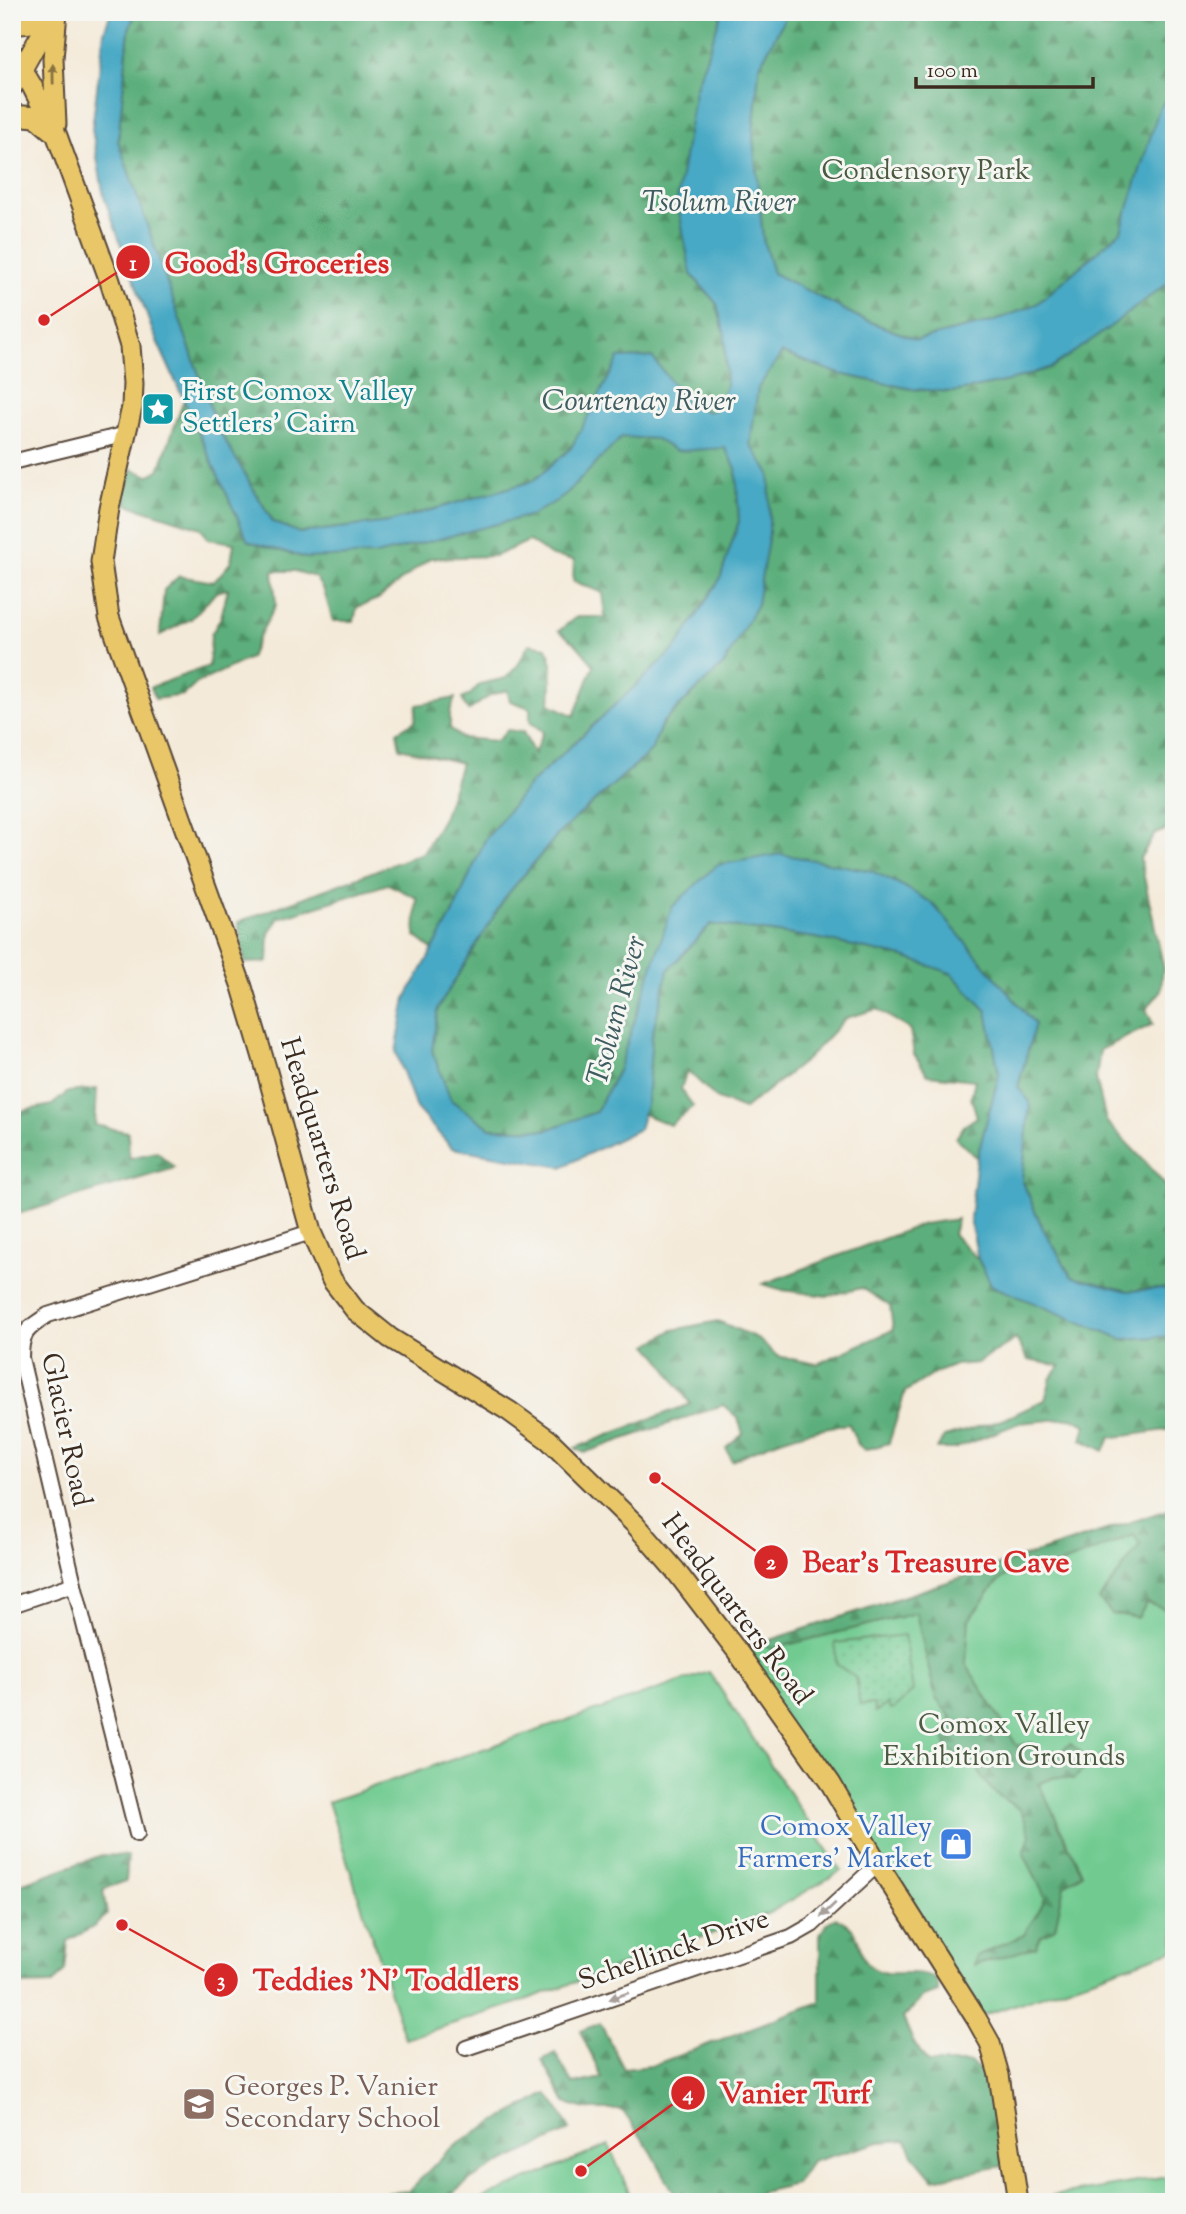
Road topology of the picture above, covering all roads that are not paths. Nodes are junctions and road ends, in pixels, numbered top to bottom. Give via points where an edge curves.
1 (54, 12) edge
2 (12, 23) edge
3 (18, 62) edge
4 (12, 87) edge
5 (12, 115) edge
6 (57, 136) junction
7 (127, 434) junction
8 (12, 462) edge
9 (311, 1232) junction
10 (75, 1584) junction
11 (12, 1605) edge
12 (137, 1834) dead end
13 (878, 1864) junction
14 (466, 2048) dead end
15 (1018, 2202) edge

1 - 2 main road via 40,21
1 - 3 main road
6 -> 1 main road
3 - 4 main road
3 - 6 main road, Headquarters Road
5 - 6 main road via 36,117
6 - 7 main road, Headquarters Road via 130,346 133,383
7 - 8 street
7 - 9 main road, Headquarters Road via 101,562 109,617 242,987
9 - 10 street, Glacier Road via 48,1315 21,1340 21,1358
9 - 13 main road, Headquarters Road via 332,1280 355,1310 390,1338 549,1440 635,1524 737,1651 831,1784
10 - 11 street
10 - 12 street, Glacier Road
13 -> 14 street, Schellinck Drive via 812,1925 791,1937
13 - 15 main road, Headquarters Road via 989,2043 999,2075

